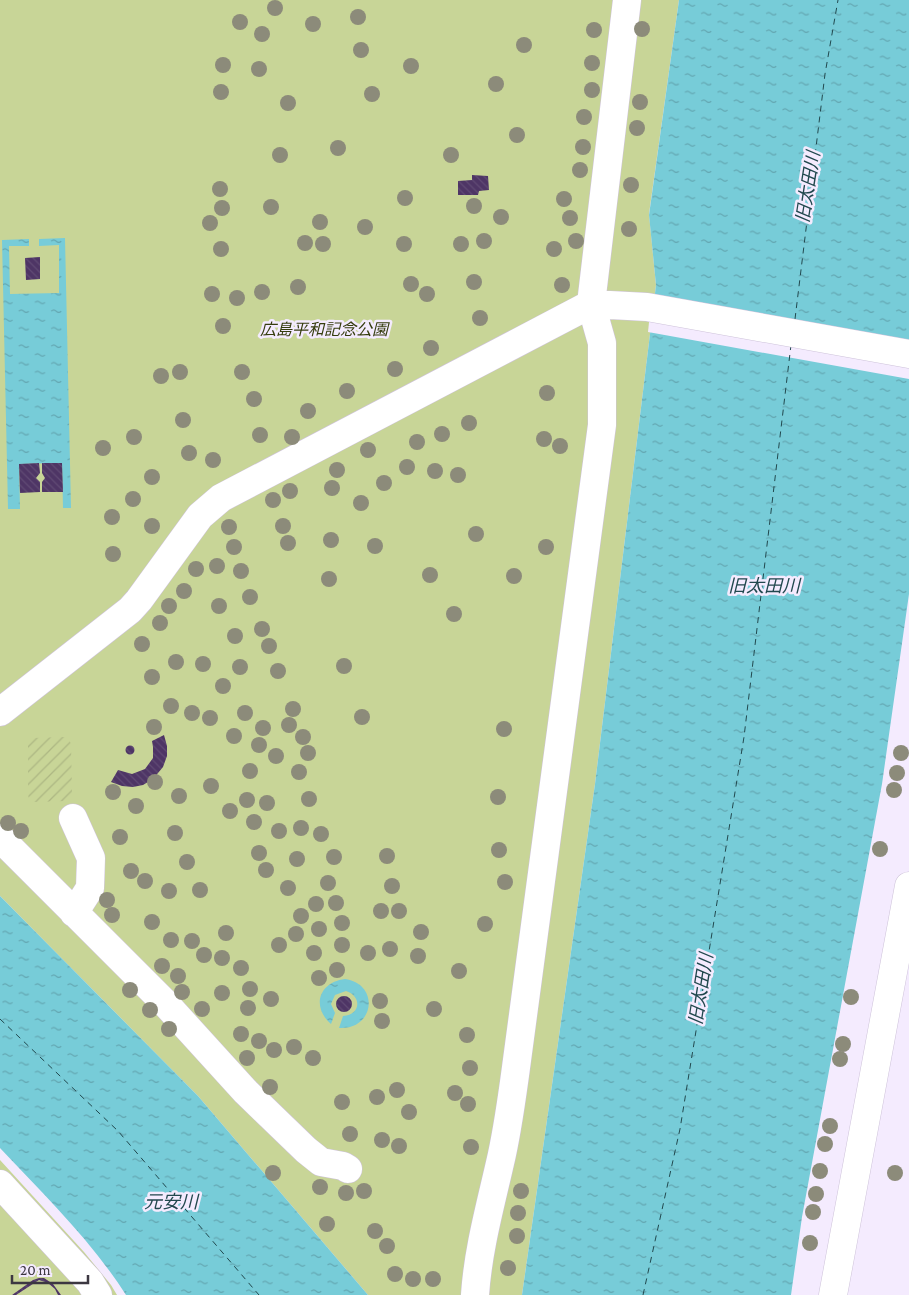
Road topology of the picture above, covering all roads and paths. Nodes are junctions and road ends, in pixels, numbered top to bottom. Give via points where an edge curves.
1 (627, 0) edge
2 (591, 304) junction
3 (909, 354) edge
4 (0, 712) edge
5 (73, 818) dead end
6 (0, 838) edge
7 (909, 886) edge
8 (74, 913) junction
9 (348, 1169) dead end
10 (0, 1184) edge
11 (98, 1295) edge
12 (475, 1295) edge
13 (833, 1295) edge

1 - 2 street
2 - 3 street via 647,307
2 - 4 street via 221,498 200,516 130,610
2 - 12 street via 602,343 602,425 507,1131 482,1242
5 - 8 street via 90,858 90,888
6 - 8 street
7 - 13 street
8 - 9 street via 306,1150 321,1162
10 - 11 street via 90,1282

